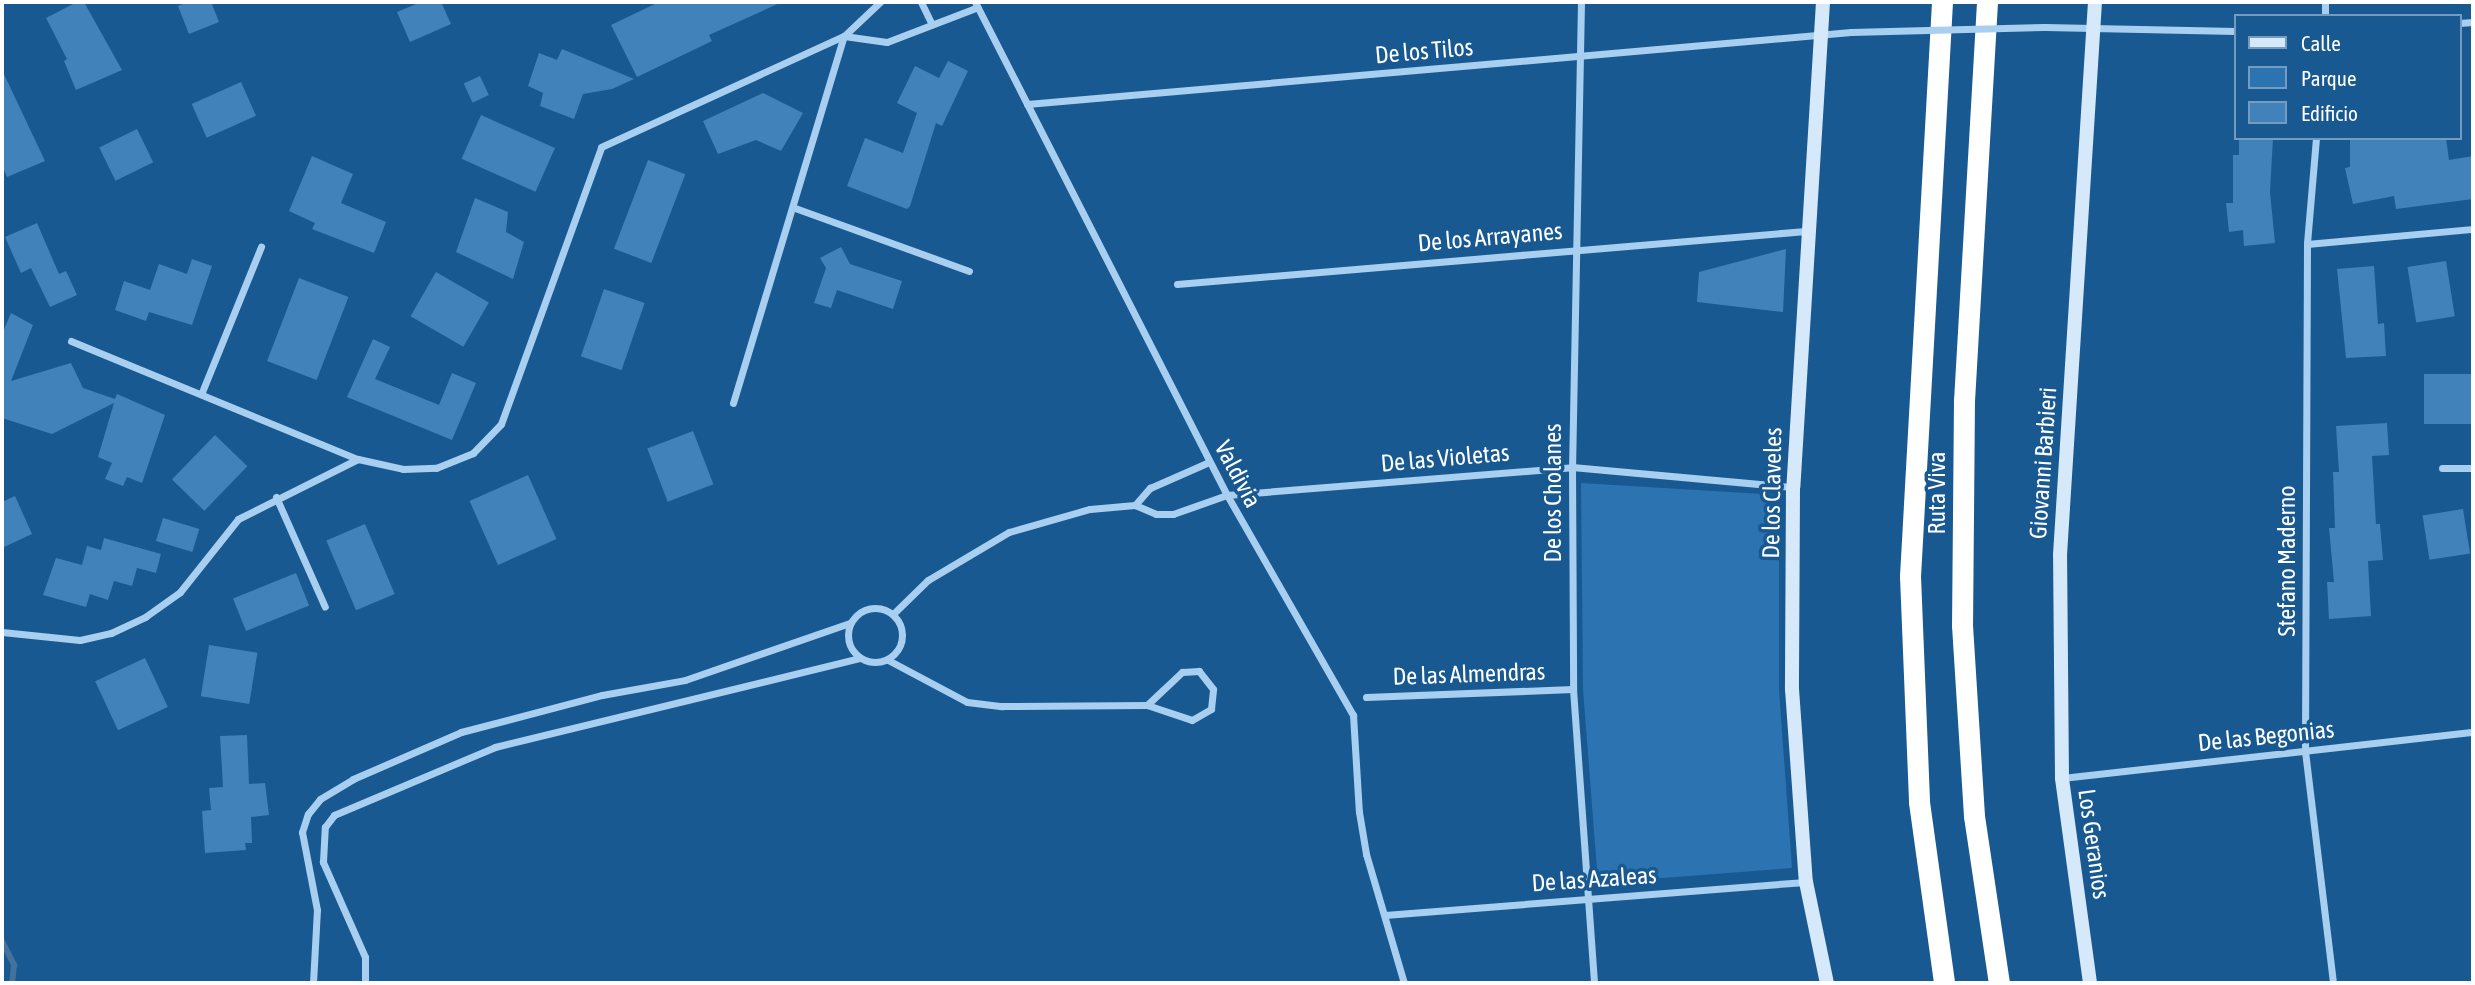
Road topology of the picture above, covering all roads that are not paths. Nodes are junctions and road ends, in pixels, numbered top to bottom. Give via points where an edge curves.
1 (880, 2) edge
2 (921, 2) edge
3 (1581, 2) edge
4 (1823, 2) edge
5 (1942, 2) edge
6 (1987, 2) edge
7 (2095, 2) edge
8 (977, 4) edge
9 (932, 24) junction
10 (2094, 26) junction
11 (2234, 30) edge
12 (1823, 32) junction
13 (844, 36) junction
14 (1578, 58) junction
15 (1027, 104) junction
16 (2316, 140) edge
17 (795, 208) junction
18 (2473, 229) edge
19 (1806, 231) junction
20 (2307, 244) junction
21 (261, 247) dead end
22 (1575, 248) junction
23 (970, 271) dead end
24 (1177, 284) dead end
25 (72, 341) dead end
26 (202, 392) junction
27 (733, 403) dead end
28 (358, 459) junction
29 (1209, 462) junction
30 (1572, 467) junction
31 (2442, 468) dead end
32 (2473, 468) edge
33 (1793, 487) junction
34 (1227, 495) junction
35 (276, 497) junction
36 (1135, 505) junction
37 (325, 607) dead end
38 (893, 614) junction
39 (850, 624) junction
40 (2, 632) edge
41 (860, 658) junction
42 (888, 660) junction
43 (1573, 690) junction
44 (1366, 697) dead end
45 (1147, 705) junction
46 (2473, 732) edge
47 (2305, 751) junction
48 (2062, 778) junction
49 (1806, 882) junction
50 (1586, 898) junction
51 (1385, 915) junction
52 (313, 983) edge
53 (365, 983) edge
54 (1404, 983) edge
55 (1594, 983) edge
56 (1827, 983) edge
57 (1944, 983) edge
58 (2000, 983) edge
59 (2090, 983) edge
60 (2333, 983) edge

1 - 13 street
2 - 9 street
3 - 14 street, De los Cholanes
4 - 12 main road, De los Claveles
5 - 57 highway, Ruta Viva via 1910,576 1919,802
6 - 58 highway, Ruta Viva via 1964,400 1962,625 1974,816
7 - 10 main road
8 - 9 street
8 - 15 street, Valdivia
9 - 13 street via 887,42
10 - 11 street, De los Tilos
10 - 12 street, De los Tilos, bridge
10 - 48 main road, Giovanni Barbieri via 2060,555
12 - 14 street, De los Tilos
12 - 19 main road, De los Claveles
13 - 17 street
13 - 28 street via 605,142 595,158 501,424 473,453 436,468 403,469
14 - 15 street, De los Tilos
14 - 22 street, De los Cholanes
15 - 29 street, Valdivia
16 - 20 street, Stefano Maderno
17 - 23 street
17 - 27 street
18 - 20 street
19 - 22 street, De los Arrayanes
19 - 33 main road, De los Claveles
20 - 47 street, Stefano Maderno
21 - 26 street
22 - 24 street, De los Arrayanes
22 - 30 street, De los Cholanes
25 - 26 street
26 - 28 street
28 - 35 street
29 - 34 street, Valdivia
29 - 36 street via 1150,488
30 - 33 street, De las Violetas
30 - 34 street, De las Violetas
30 - 43 street, De los Cholanes
31 - 32 street
33 - 49 main road, De los Claveles via 1793,689
34 - 36 street, De las Violetas via 1173,513 1156,514
34 - 51 street, Valdivia via 1353,715 1359,812
35 - 37 street
35 - 40 street via 238,519 180,592 145,617 111,633 80,640
36 - 38 street via 1046,518 1009,532 928,580
38 - 39 street via 869,608
38 - 42 street via 902,629 900,647
39 - 41 street via 848,636
39 - 52 street via 685,680 603,695 461,732 353,779 320,799 302,832 317,910
41 - 42 street
41 - 53 street via 495,747 334,815 325,827 323,862 365,957
42 - 45 street via 967,702
43 - 44 street, De las Almendras
43 - 50 street, De los Cholanes
45 - 45 street via 1182,672 1199,671 1213,689 1211,709 1192,720
46 - 47 street, De las Begonias
47 - 48 street, De las Begonias
47 - 60 street, Stefano Maderno
48 - 59 main road, Los Geranios
49 - 50 street, De las Azaleas
49 - 56 main road, De los Claveles
50 - 51 street, De las Azaleas
50 - 55 street, De los Cholanes
51 - 54 street, Valdivia

